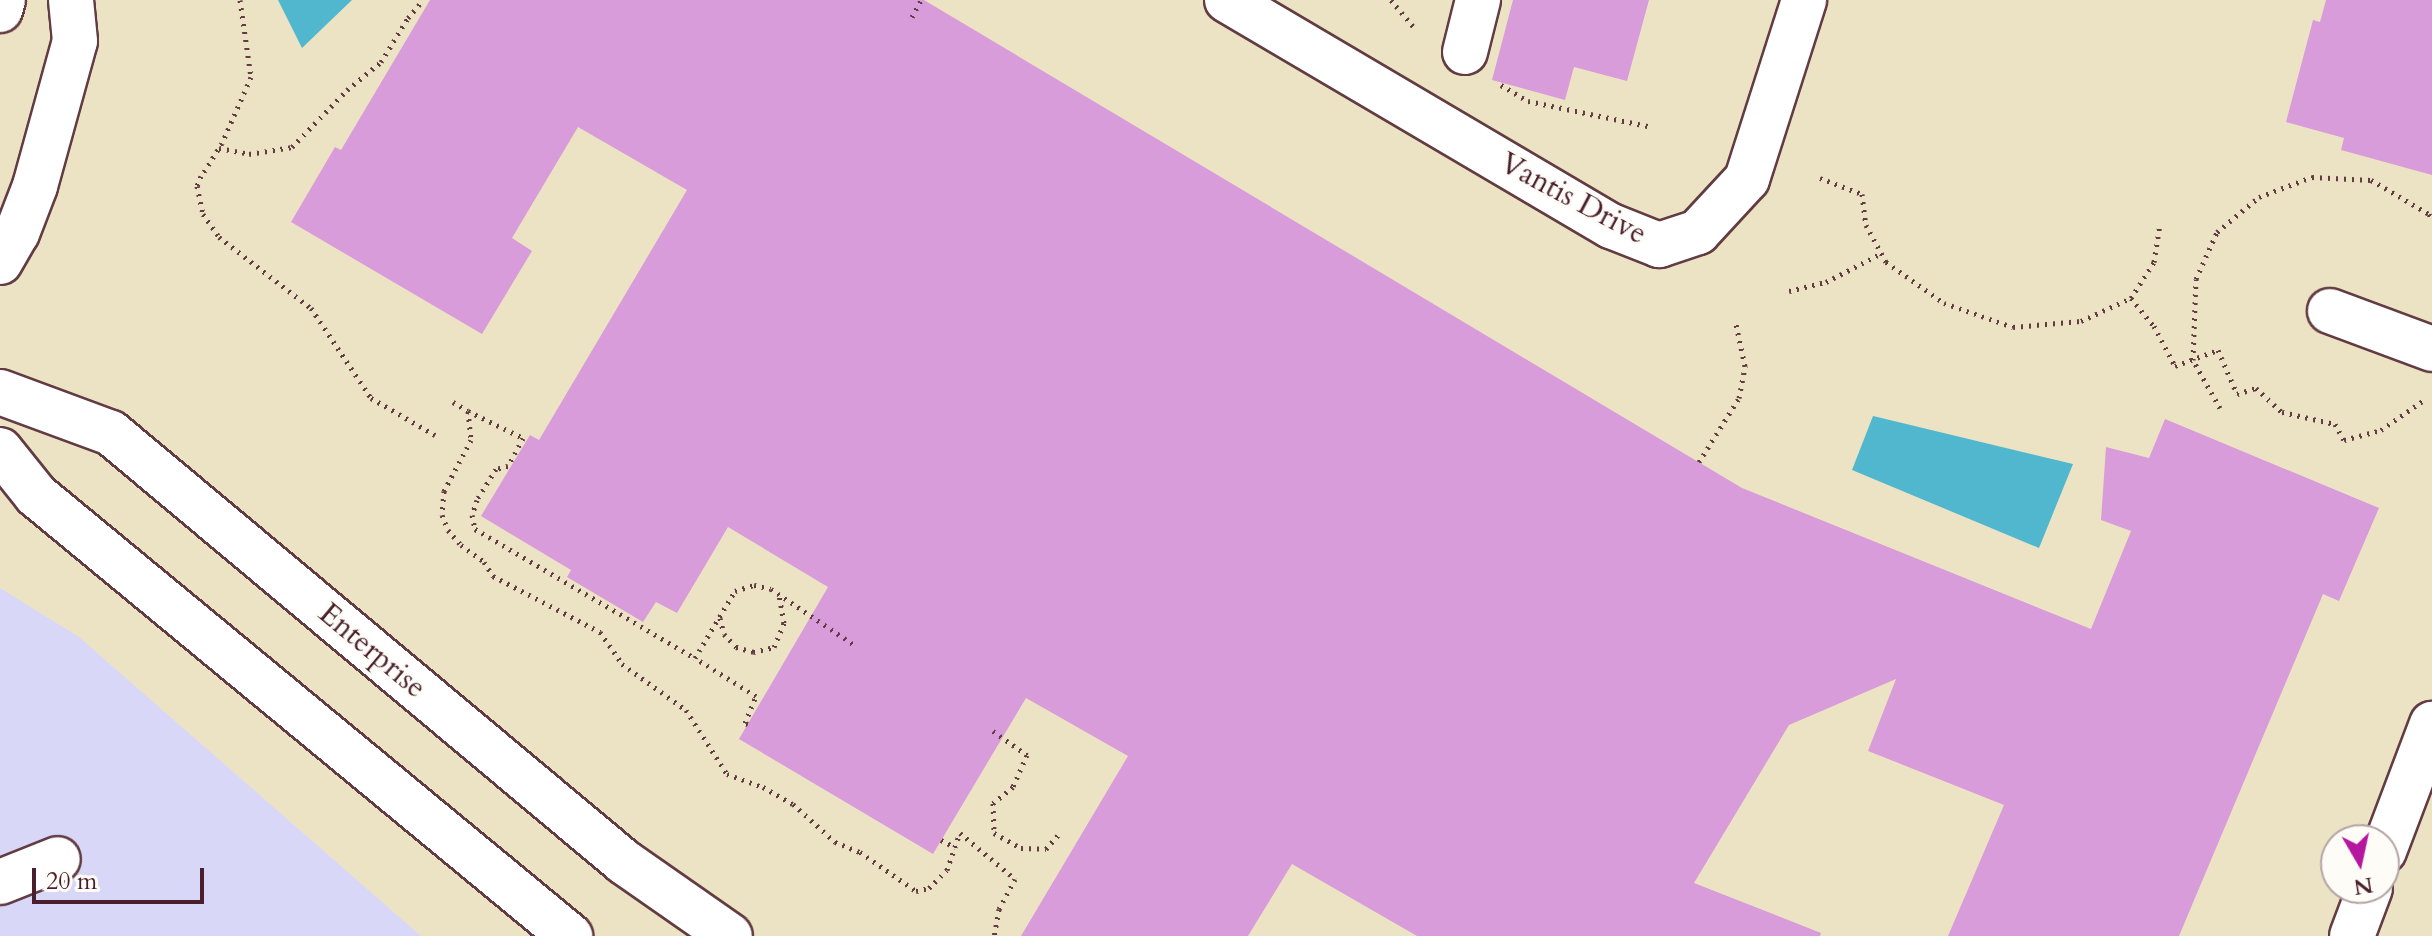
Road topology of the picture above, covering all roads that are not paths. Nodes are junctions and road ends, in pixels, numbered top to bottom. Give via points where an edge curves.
1 (3, 0) edge
2 (71, 0) edge
3 (1227, 0) edge
4 (1478, 0) edge
5 (1804, 0) edge
6 (0, 10) edge
7 (1465, 52) dead end
8 (0, 262) edge
9 (2330, 311) dead end
10 (2432, 349) edge
11 (0, 392) edge
12 (0, 450) edge
13 (2432, 724) edge
14 (2394, 824) edge
15 (58, 859) dead end
16 (0, 882) edge
17 (2364, 904) edge
18 (570, 936) edge
19 (730, 936) edge
20 (2352, 936) edge

1 - 6 main road
2 - 8 main road via 75,41 35,186
3 - 5 main road, Vantis Drive via 1611,226 1659,245 1698,232 1747,179
4 - 7 main road
9 - 10 main road
11 - 19 main road, Enterprise via 111,433 624,862
12 - 18 main road via 36,495
13 - 14 main road
15 - 16 main road
17 - 20 main road

